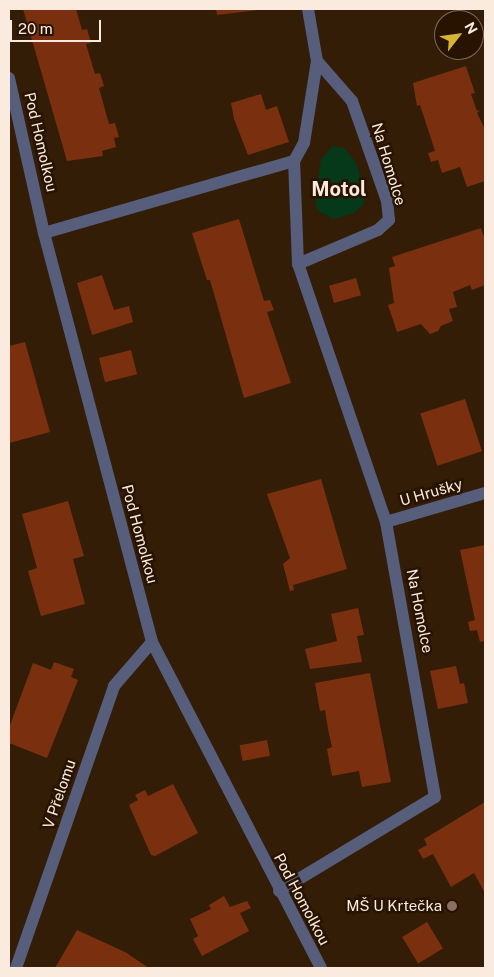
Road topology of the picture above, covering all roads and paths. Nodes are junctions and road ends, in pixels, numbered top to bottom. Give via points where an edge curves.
1 (308, 9) edge
2 (316, 61) junction
3 (9, 78) edge
4 (14, 111) edge
5 (294, 161) junction
6 (44, 233) junction
7 (298, 264) junction
8 (485, 493) edge
9 (386, 522) junction
10 (152, 642) junction
11 (279, 891) junction
12 (16, 968) edge
13 (321, 968) edge

1 - 2 street, Na Homolce
2 - 5 street, Na Homolce via 304,143
2 - 7 street, Na Homolce via 352,102 387,201 389,220 378,230
3 - 4 street, Pod Homolkou
4 - 6 street, Pod Homolkou
5 - 6 street
5 - 7 street, Na Homolce
6 - 10 street, Pod Homolkou
7 - 9 street, Na Homolce
8 - 9 street, U Hrušky
9 - 11 street, Na Homolce via 435,797
10 - 11 street, Pod Homolkou
10 - 12 street, V Přelomu via 114,686
11 - 13 street, Pod Homolkou

